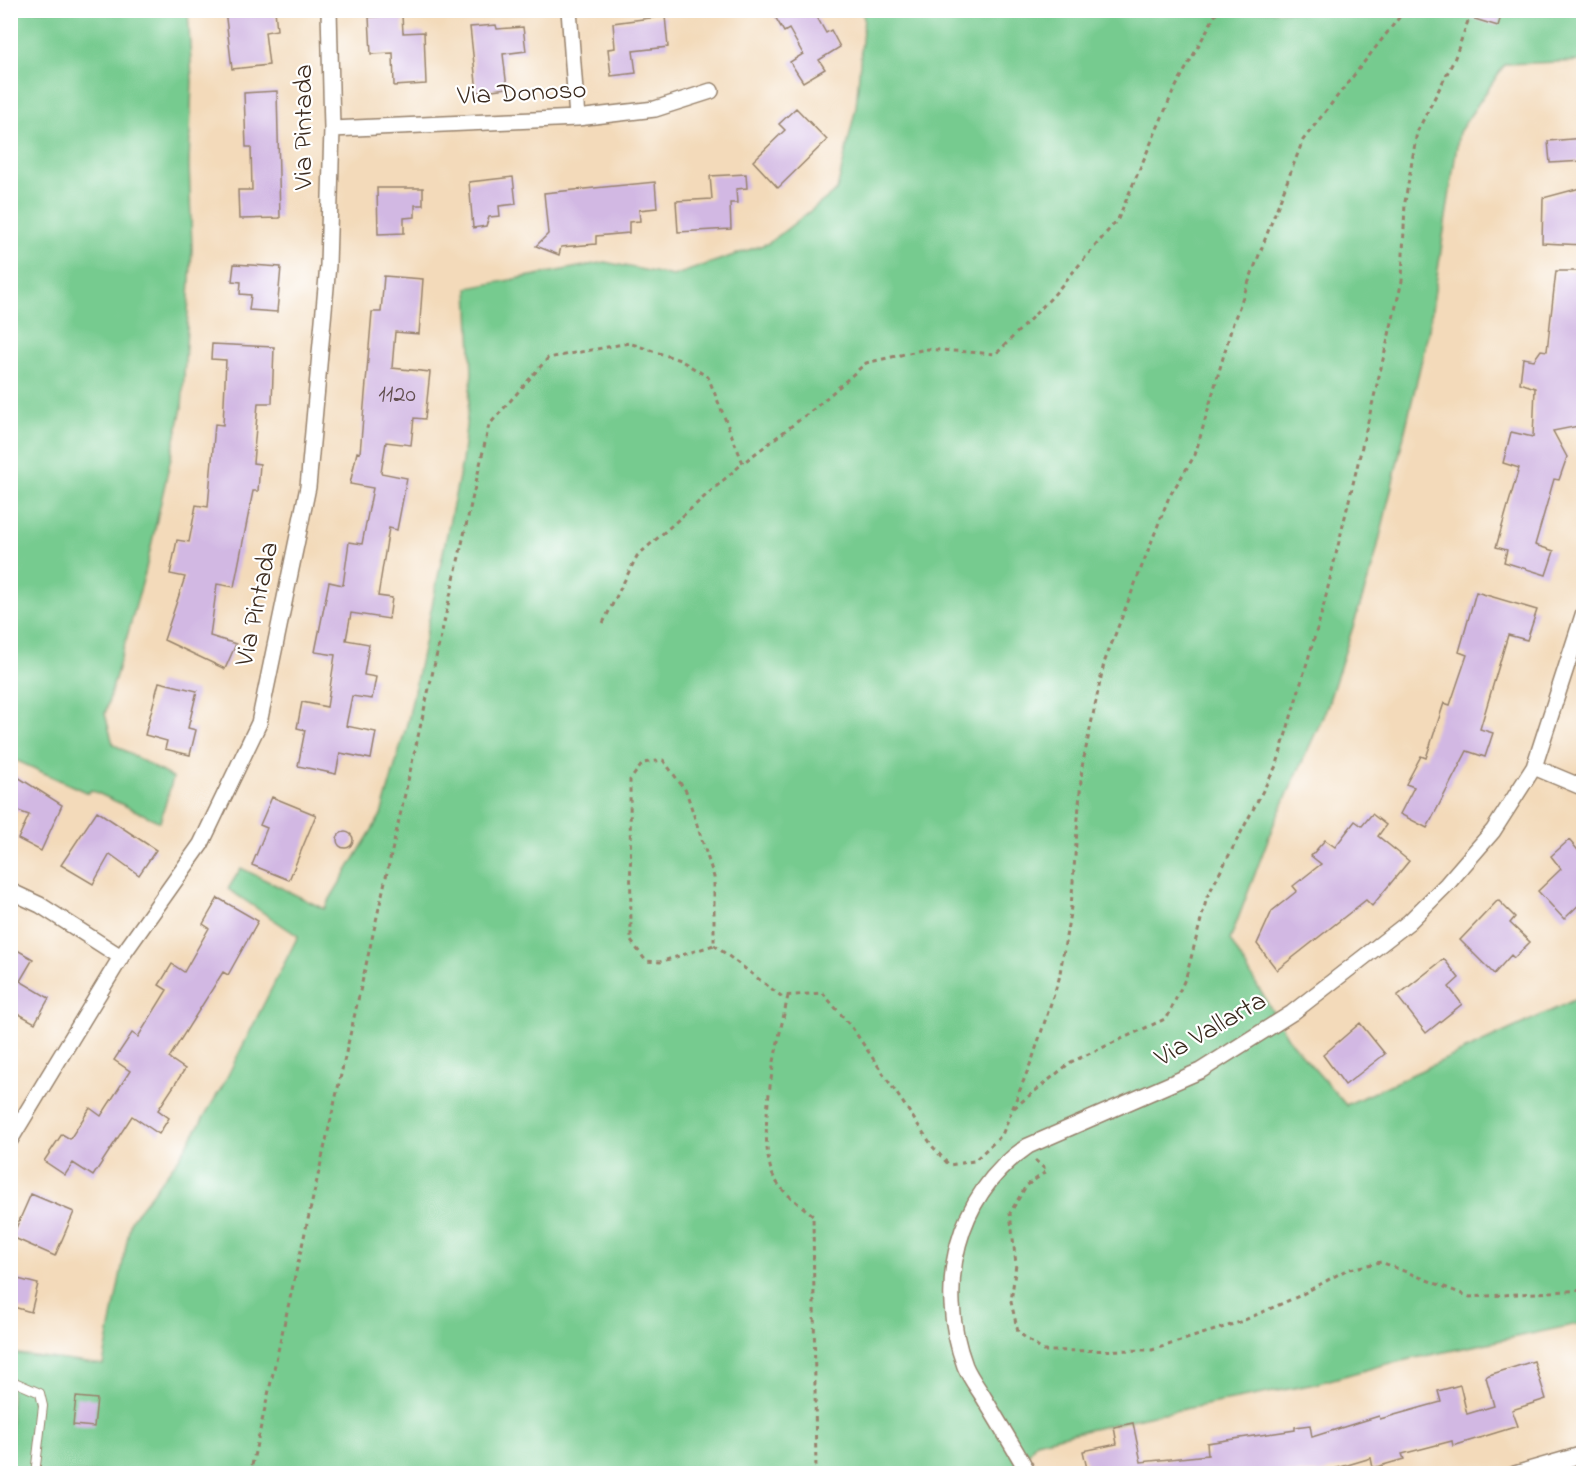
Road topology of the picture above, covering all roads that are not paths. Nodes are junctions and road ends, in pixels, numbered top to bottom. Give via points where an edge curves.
1 (329, 10) edge
2 (569, 10) edge
3 (711, 91) dead end
4 (577, 118) junction
5 (332, 129) junction
6 (1584, 612) edge
7 (1533, 767) junction
8 (1584, 788) edge
9 (10, 891) edge
10 (121, 957) junction
11 (10, 1140) edge
12 (10, 1380) edge
13 (1584, 1454) edge
14 (34, 1473) edge
15 (1029, 1473) edge
16 (1515, 1473) edge

1 - 5 street, Via Pintada
2 - 4 street
3 - 4 street, Via Donoso via 655,109
4 - 5 street, Via Donoso
5 - 10 street, Via Pintada via 328,265 308,487 259,723 201,844
6 - 7 street, Via Vallarta
7 - 8 street
7 - 15 street, Via Vallarta via 1493,831 1447,884 1409,922 1292,1013 1200,1071 1024,1149 1005,1163 982,1190 965,1220 955,1252 952,1322 966,1369
9 - 10 street via 40,905
10 - 11 street, Via Pintada
12 - 14 lane via 40,1393 43,1406
13 - 16 street

